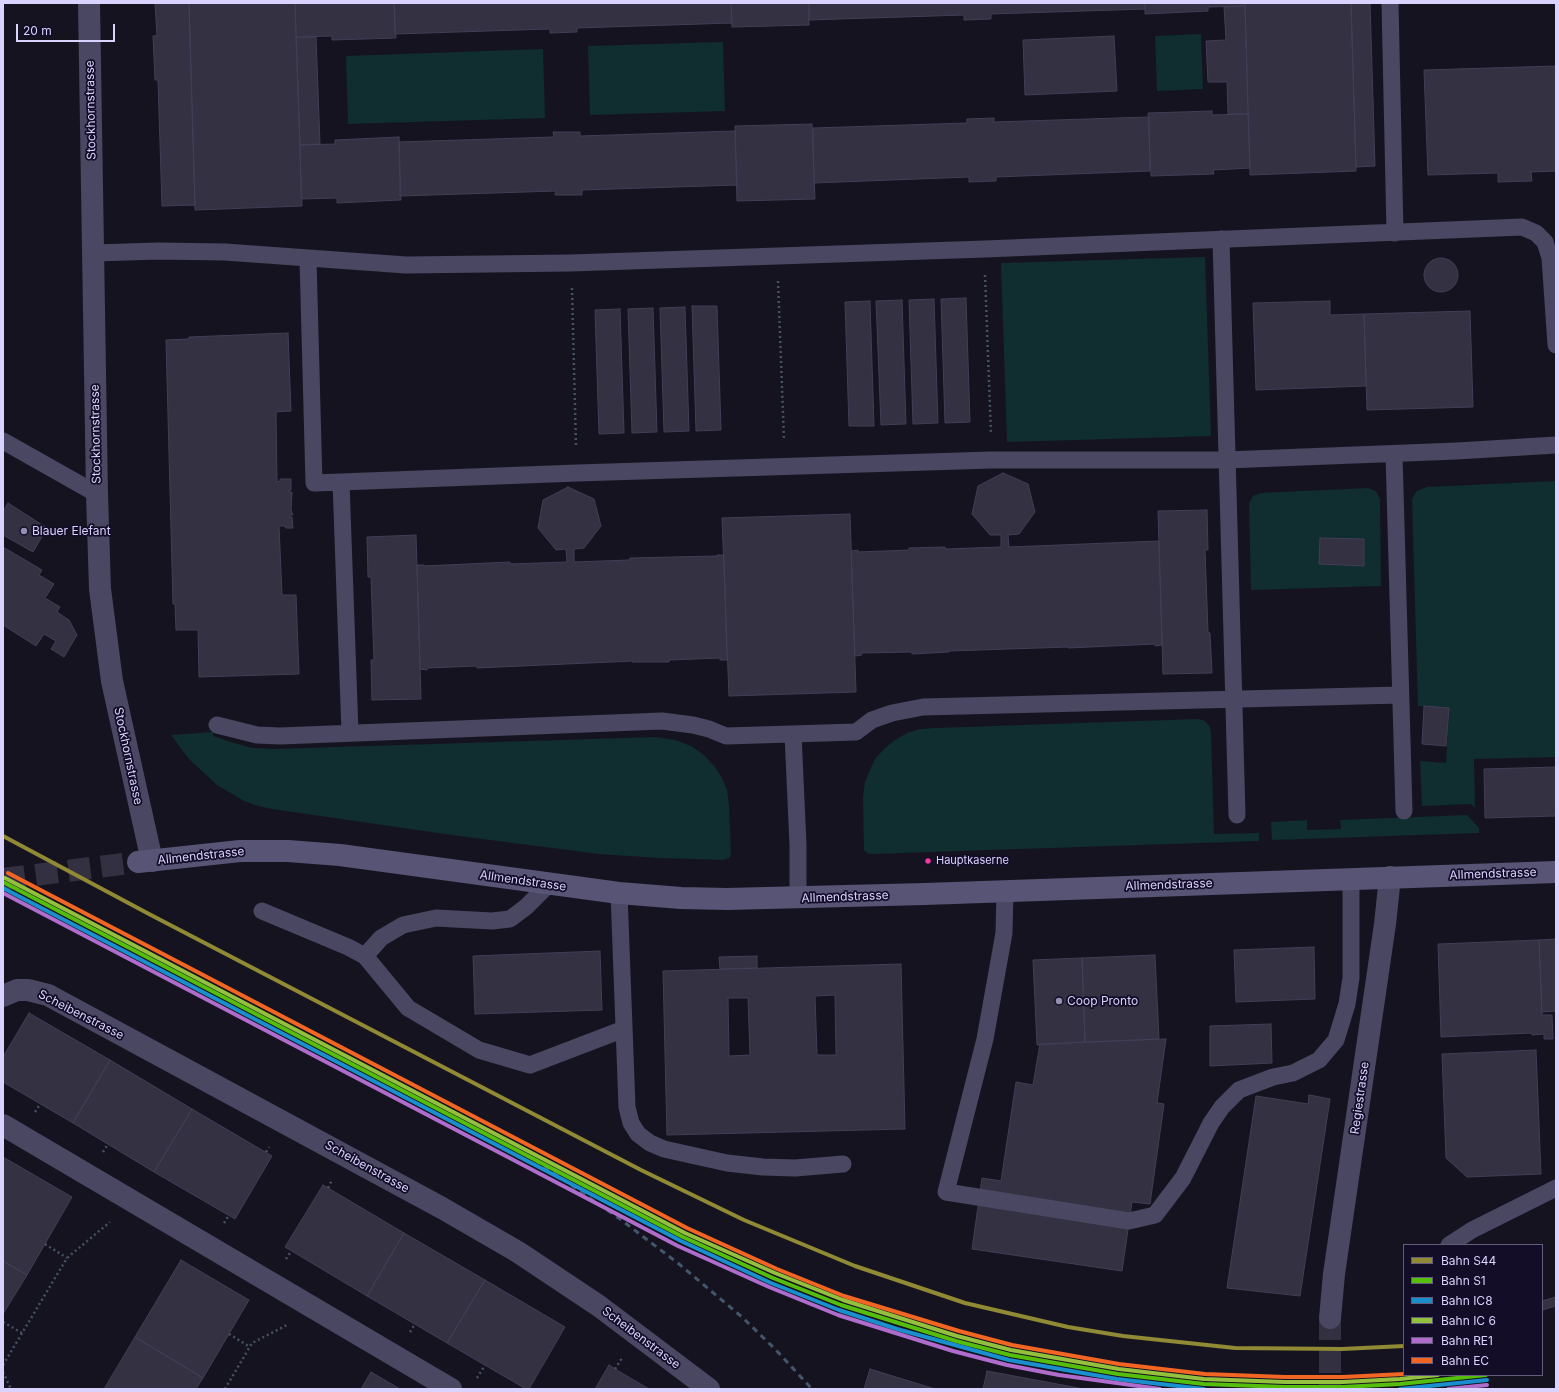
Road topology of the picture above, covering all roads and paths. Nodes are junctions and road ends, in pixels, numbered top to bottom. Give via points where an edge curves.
1 (89, 3) edge
2 (1390, 3) edge
3 (1395, 233) junction
4 (1221, 239) junction
5 (985, 249) junction
6 (94, 253) junction
7 (777, 256) junction
8 (308, 259) junction
9 (571, 263) junction
10 (1556, 345) edge
11 (3, 441) edge
12 (1556, 445) edge
13 (1394, 454) junction
14 (991, 460) junction
15 (1226, 460) junction
16 (785, 466) junction
17 (577, 473) junction
18 (341, 482) junction
19 (97, 494) junction
20 (1400, 695) junction
21 (1234, 699) junction
22 (217, 725) dead end
23 (350, 733) junction
24 (793, 734) junction
25 (1404, 811) dead end
26 (1237, 815) dead end
27 (145, 861) joint
28 (1556, 872) edge
29 (1390, 877) junction
30 (1351, 879) junction
31 (548, 884) junction
32 (1006, 891) junction
33 (619, 893) junction
34 (798, 898) junction
35 (262, 911) dead end
36 (365, 956) junction
37 (3, 996) edge
38 (624, 1029) junction
39 (3, 1125) edge
40 (843, 1164) dead end
41 (1556, 1188) edge
42 (134, 1202) junction
43 (45, 1244) dead end
44 (1451, 1244) edge
45 (67, 1258) junction
46 (318, 1310) junction
47 (1330, 1318) tunnel mouth
48 (3, 1322) edge
49 (22, 1333) junction
50 (229, 1334) dead end
51 (250, 1347) junction
52 (3, 1364) edge
53 (3, 1372) edge
54 (11, 1389) edge
55 (225, 1389) edge
56 (451, 1389) edge
57 (709, 1389) edge

1 - 6 street, Stockhornstrasse
2 - 3 lane
3 - 4 lane
3 - 10 lane via 1522,227 1536,232 1544,242 1550,258
4 - 5 lane
4 - 15 lane
5 - 7 lane
5 - 14 path
6 - 8 lane via 225,252
6 - 19 street, Stockhornstrasse
7 - 9 lane
7 - 16 path
8 - 9 lane via 406,265
8 - 18 lane via 314,483
9 - 17 path
11 - 19 lane
12 - 13 lane
13 - 15 lane
13 - 20 lane
14 - 15 lane
14 - 16 lane
15 - 21 lane
16 - 17 lane
17 - 18 lane
18 - 23 lane
19 - 27 street, Stockhornstrasse via 100,589 112,681
20 - 21 lane
20 - 25 lane
21 - 24 lane via 923,708 892,713 872,720 856,732
21 - 26 lane
22 - 23 lane via 280,736
23 - 24 lane via 662,721 694,725 726,736
24 - 34 lane
27 - 31 main road, Allmendstrasse via 240,851 288,851 340,855
28 - 29 main road, Allmendstrasse
29 - 30 main road, Allmendstrasse
29 - 47 street, Regiestrasse
30 - 32 main road, Allmendstrasse
30 - 32 lane via 1351,978 1347,1004 1336,1040 1319,1060 1292,1074 1273,1077 1239,1090 1222,1107 1183,1178 1155,1215 1129,1221 946,1192 985,1039 1004,933
31 - 33 main road, Allmendstrasse
31 - 36 lane via 526,907 510,919 492,921 436,918 403,925 381,938
32 - 34 main road, Allmendstrasse
33 - 34 main road, Allmendstrasse via 681,898
33 - 38 lane
35 - 36 lane
36 - 38 lane via 408,1008 479,1050 530,1065
37 - 57 street, Scheibenstrasse via 17,990 48,995 442,1208 518,1252 599,1306
38 - 40 lane via 627,1107 631,1123 638,1134 650,1143 695,1157 763,1167 795,1168
39 - 42 street
41 - 44 lane via 1472,1230
42 - 45 path
42 - 46 street
43 - 45 path
45 - 49 path
46 - 51 path via 252,1343
46 - 56 street
48 - 49 path
49 - 52 path
50 - 51 path
51 - 55 path
53 - 54 path

